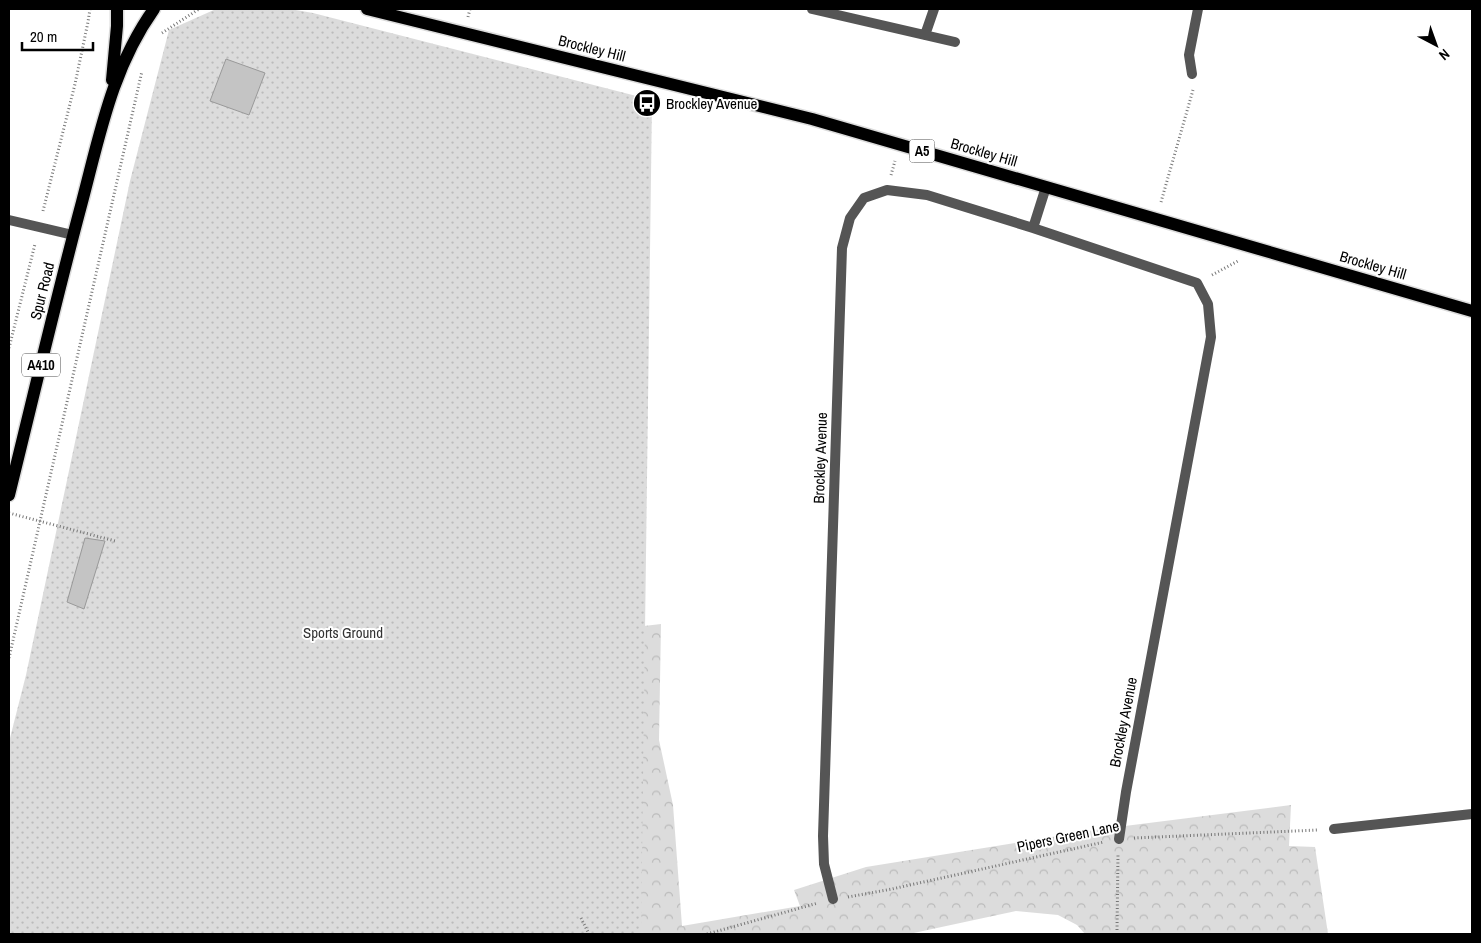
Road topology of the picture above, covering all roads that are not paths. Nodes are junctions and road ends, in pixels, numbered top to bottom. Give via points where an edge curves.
1 (117, 9) edge
2 (154, 9) edge
3 (367, 9) edge
4 (812, 9) edge
5 (934, 9) edge
6 (1198, 9) edge
7 (925, 35) junction
8 (955, 42) dead end
9 (1192, 74) road end
10 (110, 95) junction
11 (1046, 187) junction
12 (9, 220) edge
13 (1033, 228) junction
14 (73, 235) junction
15 (1472, 311) edge
16 (9, 495) edge
17 (1472, 814) edge
18 (1334, 829) road end
19 (1119, 838) road end
20 (833, 899) road end

1 - 10 main road, Spur Road / A410
2 - 10 main road, Spur Road / A410 via 127,53
3 - 11 main road, Brockley Hill / A5 via 803,117
4 - 7 street
5 - 7 street
6 - 9 street via 1189,55
7 - 8 street
10 - 14 main road, Spur Road / A410
11 - 13 street
11 - 15 main road, Brockley Hill / A5
12 - 14 street
13 - 19 street, Brockley Avenue via 1197,283 1208,304 1211,337
13 - 20 street, Brockley Avenue via 927,195 886,190 864,198 850,218 842,248 823,836 824,864
14 - 16 main road, Spur Road / A410
17 - 18 street

